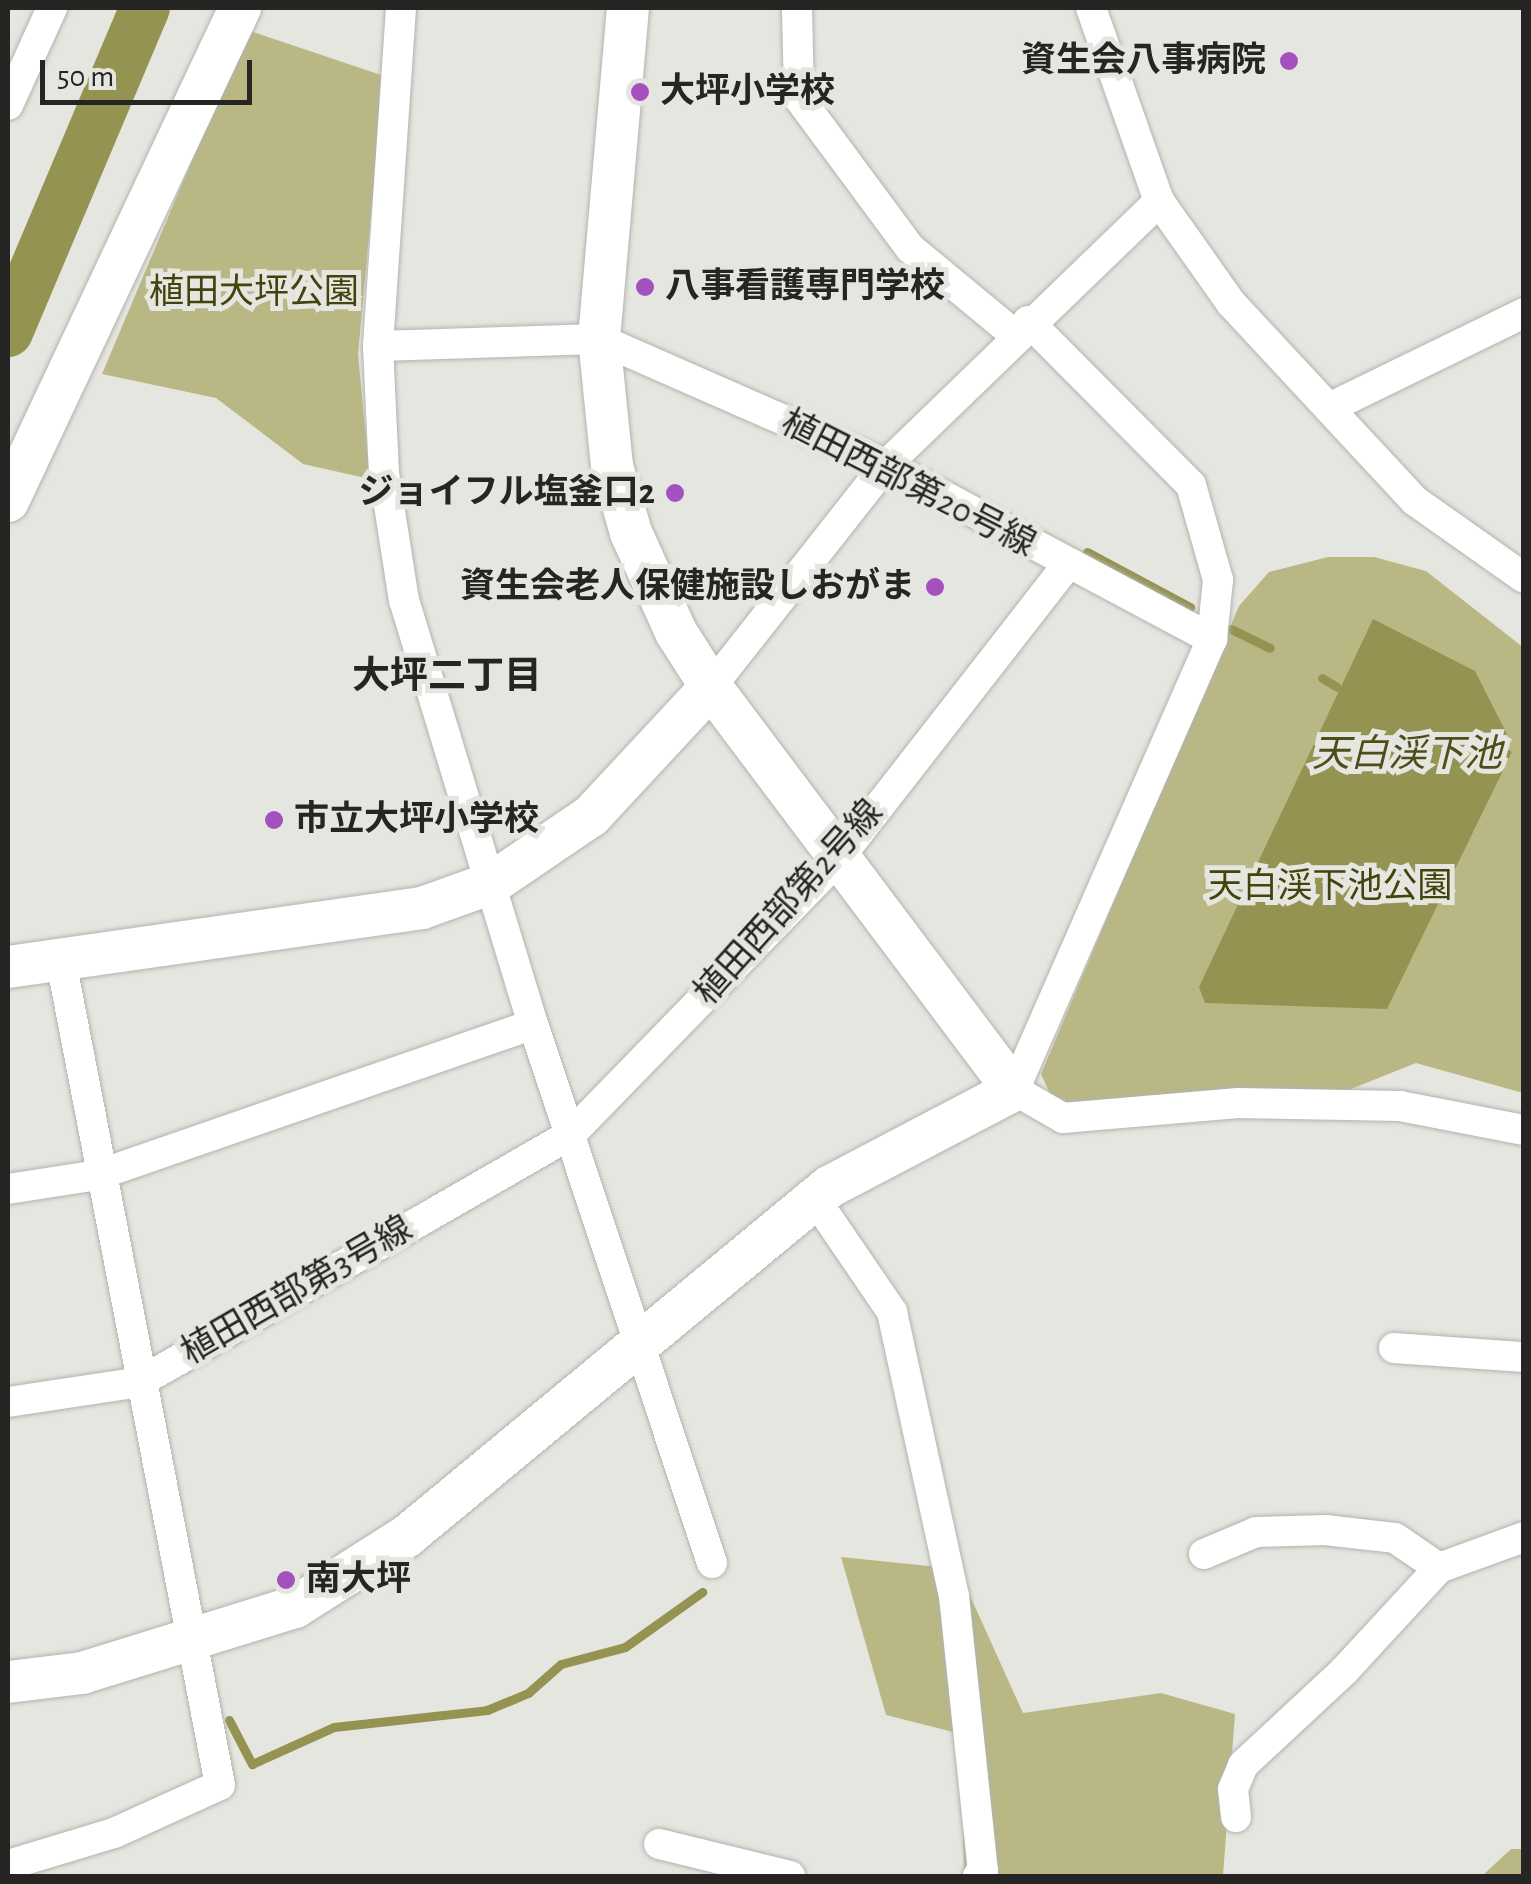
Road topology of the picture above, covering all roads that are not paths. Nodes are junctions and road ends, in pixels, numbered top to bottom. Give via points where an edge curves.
1 (52, 8) edge
2 (240, 8) edge
3 (401, 8) edge
4 (628, 8) edge
5 (796, 8) edge
6 (1091, 8) edge
7 (8, 105) edge
8 (1159, 201) junction
9 (1524, 313) edge
10 (1022, 328) junction
11 (599, 340) junction
12 (378, 346) junction
13 (1329, 408) junction
14 (886, 465) junction
15 (8, 501) edge
16 (1066, 564) junction
17 (1524, 578) edge
18 (1212, 639) junction
19 (711, 688) junction
20 (839, 858) junction
21 (492, 883) junction
22 (61, 960) junction
23 (8, 967) edge
24 (532, 1024) junction
25 (1014, 1090) junction
26 (1524, 1130) edge
27 (571, 1134) junction
28 (98, 1175) junction
29 (8, 1189) edge
30 (814, 1200) junction
31 (639, 1346) junction
32 (1394, 1348) dead end
33 (1524, 1357) edge
34 (140, 1382) junction
35 (8, 1402) edge
36 (1524, 1537) edge
37 (1204, 1554) dead end
38 (712, 1563) dead end
39 (1439, 1568) junction
40 (196, 1642) junction
41 (8, 1682) edge
42 (1236, 1817) dead end
43 (658, 1844) dead end
44 (8, 1865) edge
45 (790, 1876) edge
46 (978, 1876) edge

1 - 7 street
2 - 15 street
3 - 12 street
4 - 11 street
5 - 10 street via 799,98 910,248
6 - 8 street
8 - 10 street
8 - 13 street via 1231,303
9 - 13 street
10 - 14 street
10 - 18 street via 1190,485 1218,580
11 - 12 street
11 - 14 street, 植田西部第20号線
11 - 19 street via 612,466 631,533 676,632
12 - 21 street via 384,474 404,600
13 - 17 street via 1414,501
14 - 16 street, 植田西部第20号線
14 - 19 street
16 - 18 street, 植田西部第20号線
16 - 20 street, 植田西部第2号線
18 - 25 street
19 - 20 street
19 - 21 street via 591,816
20 - 25 street
20 - 27 street, 植田西部第2号線
21 - 22 street via 422,908
21 - 24 street
22 - 23 street
22 - 28 street
24 - 27 street
24 - 28 street
25 - 26 street via 1063,1118 1238,1103 1400,1106
25 - 30 street
27 - 31 street
27 - 34 street, 植田西部第3号線
28 - 29 street
28 - 34 street
30 - 31 street
30 - 46 street via 892,1312 954,1596 983,1870
31 - 38 street
31 - 40 street via 407,1536 295,1607
32 - 33 street
34 - 35 street, 植田西部第3号線
34 - 40 street
36 - 39 street
37 - 39 street via 1256,1532 1325,1530 1394,1538
39 - 42 street via 1344,1671 1242,1765 1233,1789
40 - 41 street via 82,1673
40 - 44 street via 220,1785 114,1832
43 - 45 street

